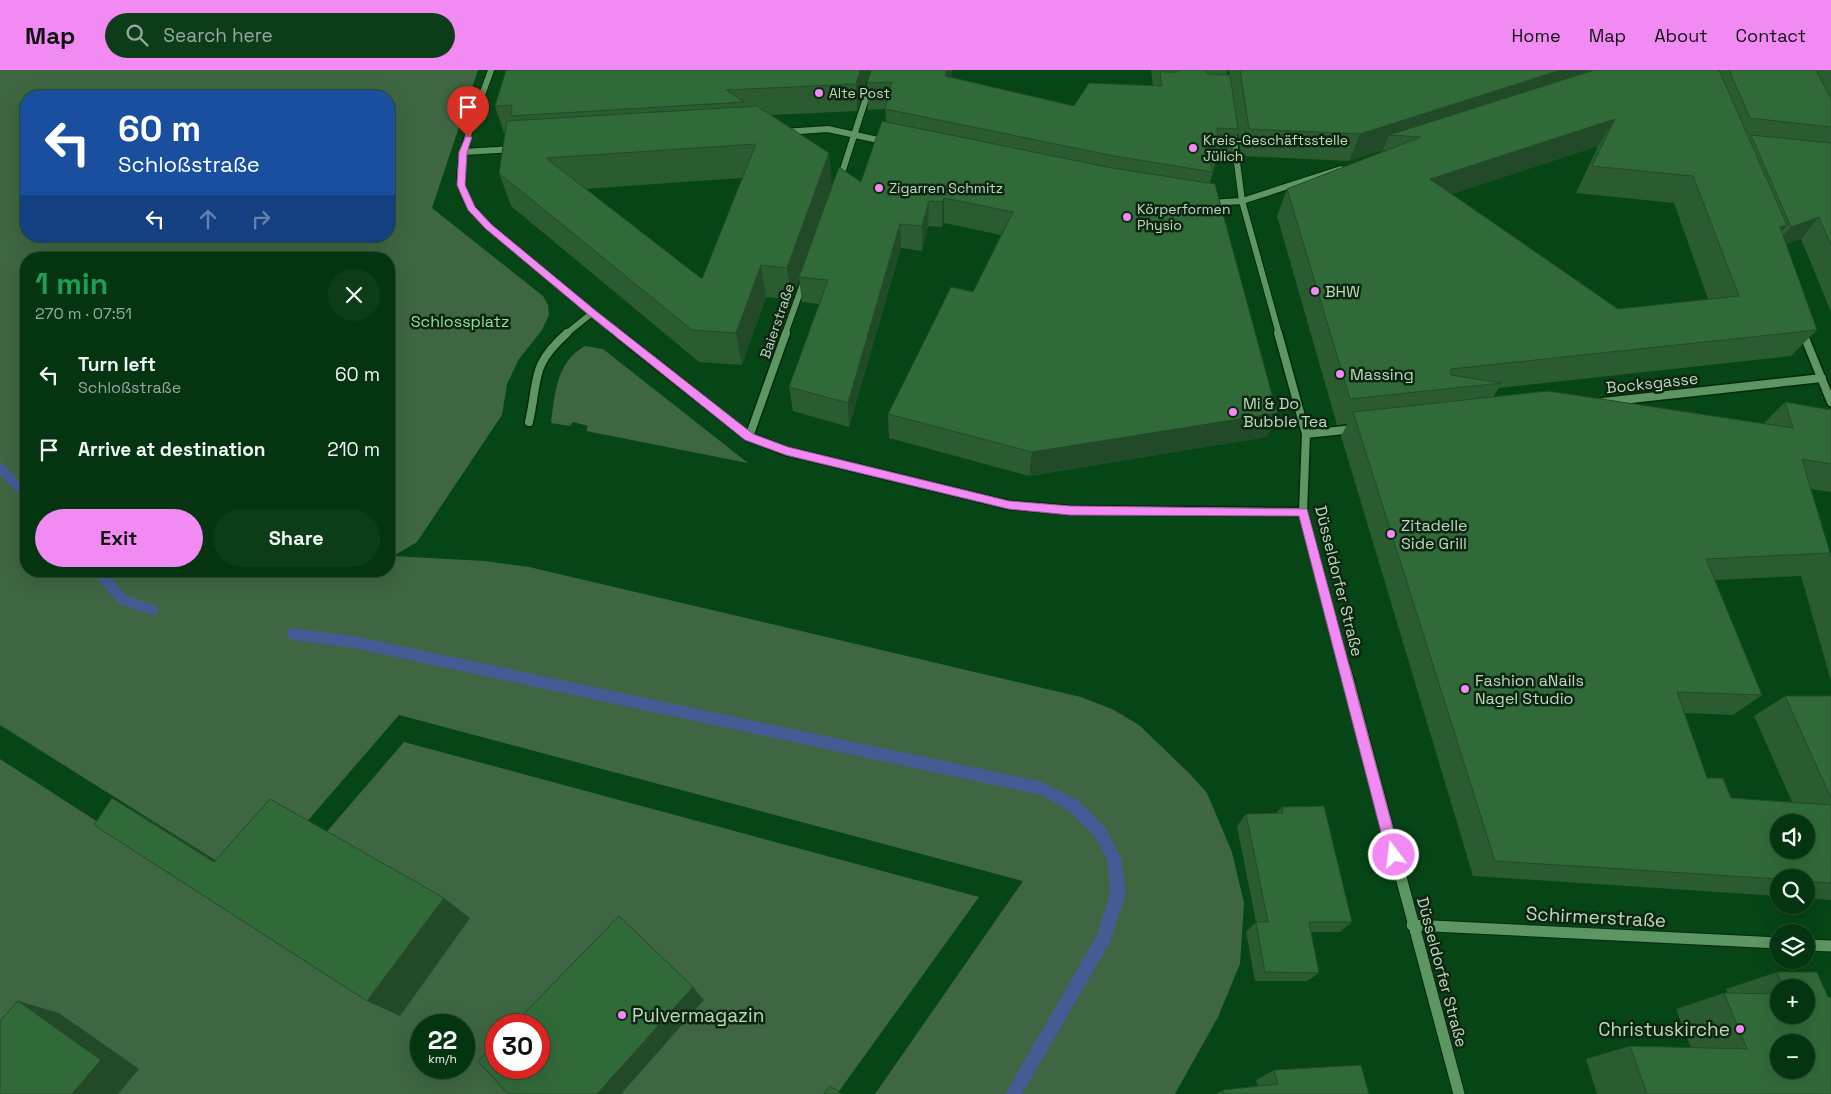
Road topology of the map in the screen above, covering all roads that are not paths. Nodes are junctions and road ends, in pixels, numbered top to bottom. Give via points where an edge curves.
1 (491, 70) edge
2 (875, 70) edge
3 (1232, 125) edge
4 (780, 132) edge
5 (855, 135) junction
6 (892, 143) edge
7 (520, 149) edge
8 (463, 152) junction
9 (1345, 167) edge
10 (839, 182) edge
11 (1242, 201) junction
12 (1204, 204) edge
13 (805, 277) edge
14 (592, 313) junction
15 (1799, 324) edge
16 (1822, 378) junction
17 (1831, 402) edge
18 (1594, 403) edge
19 (529, 422) dead end
20 (1365, 428) edge
21 (1306, 434) junction
22 (749, 437) junction
23 (1303, 512) junction
24 (1412, 925) junction
25 (1770, 943) edge
26 (1815, 945) edge
27 (1831, 946) edge
28 (1459, 1094) edge

1 - 8 street
2 - 5 street
3 - 11 street, Düsseldorfer Straße
4 - 5 street via 828,129
5 - 6 street
5 - 10 street
7 - 8 street
8 - 14 street via 461,185 471,208 489,227
9 - 11 street
11 - 12 street
11 - 21 street, Düsseldorfer Straße
13 - 22 street, Baierstraße
14 - 19 street via 567,333 538,369
14 - 22 street
15 - 16 street
16 - 17 street
16 - 18 street, Bocksgasse
20 - 21 street
21 - 23 street, Düsseldorfer Straße
22 - 23 street via 786,451 1009,505 1070,510
23 - 24 street, Düsseldorfer Straße
24 - 25 street, Schirmerstraße
24 - 28 street, Düsseldorfer Straße
26 - 27 street

